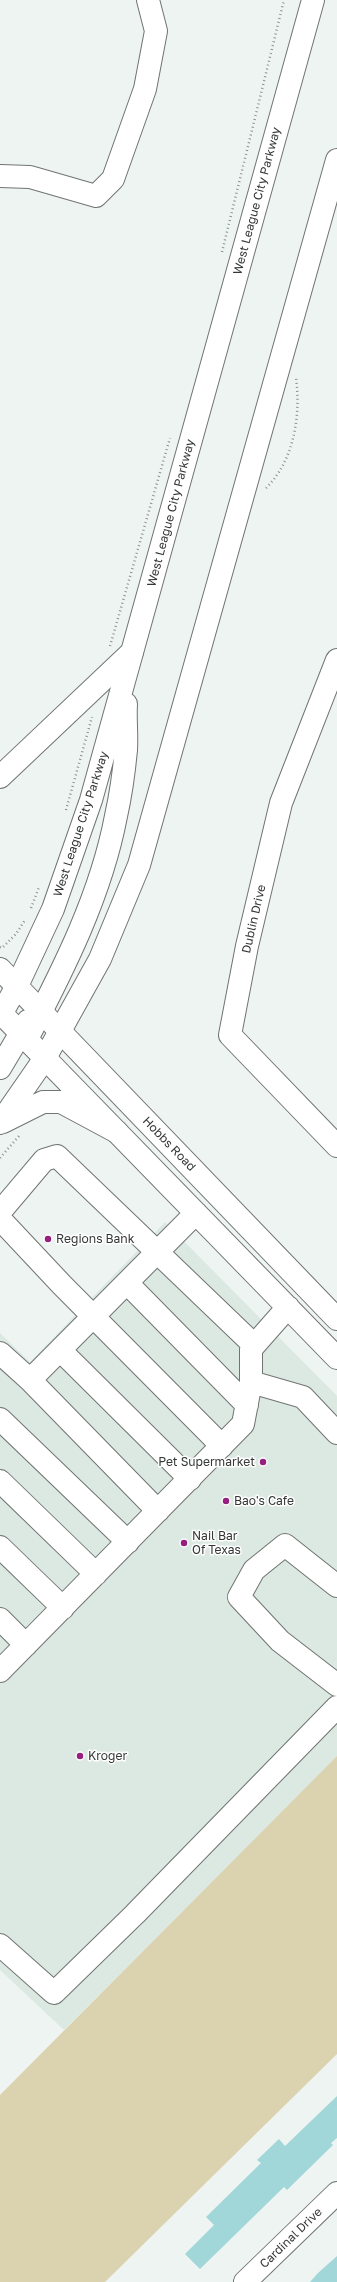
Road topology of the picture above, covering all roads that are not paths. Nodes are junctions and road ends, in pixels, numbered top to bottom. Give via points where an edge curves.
1 (148, 0) edge
2 (313, 0) edge
3 (337, 160) edge
4 (0, 176) edge
5 (131, 659) junction
6 (337, 660) edge
7 (0, 777) edge
8 (0, 969) edge
9 (17, 986) junction
10 (39, 1009) junction
11 (1, 1014) edge
12 (60, 1030) junction
13 (24, 1036) junction
14 (45, 1058) junction
15 (0, 1068) edge
16 (0, 1123) edge
17 (117, 1132) junction
18 (337, 1146) edge
19 (0, 1212) edge
20 (196, 1213) junction
21 (0, 1219) edge
22 (158, 1252) junction
23 (127, 1283) junction
24 (288, 1307) junction
25 (93, 1317) junction
26 (337, 1319) edge
27 (254, 1345) junction
28 (60, 1350) junction
29 (0, 1353) edge
30 (337, 1358) edge
31 (30, 1380) junction
32 (251, 1382) junction
33 (247, 1405) junction
34 (0, 1419) edge
35 (337, 1433) edge
36 (222, 1446) junction
37 (190, 1478) junction
38 (0, 1481) edge
39 (158, 1510) junction
40 (128, 1542) junction
41 (0, 1547) edge
42 (96, 1574) junction
43 (337, 1586) edge
44 (63, 1608) junction
45 (0, 1619) edge
46 (26, 1645) junction
47 (0, 1671) edge
48 (337, 1685) edge
49 (337, 1707) edge
50 (0, 1944) edge
51 (337, 2193) edge
52 (245, 2282) edge

1 - 4 main road via 156,31 145,89 114,179 96,196 30,178
2 - 5 main road, West League City Parkway
3 - 12 main road via 139,864 100,959
5 - 7 main road
5 - 9 main road, West League City Parkway via 91,800 53,909
5 - 10 main road via 126,707 126,749 110,846 85,917
6 - 18 main road, Dublin Drive via 281,803 247,946 230,1035
8 - 9 main road, Hobbs Road
9 - 10 main road, Hobbs Road
9 - 11 main road, West League City Parkway
10 - 12 main road, Hobbs Road
10 - 13 main road
11 - 13 main road
12 - 14 main road
12 - 26 main road, Hobbs Road
13 - 14 main road
13 - 15 main road
14 - 16 main road
14 - 17 main road
16 - 17 main road via 43,1102 61,1102
17 - 20 main road
19 - 22 main road via 44,1160 57,1156
20 - 22 main road
20 - 24 main road
21 - 25 main road
22 - 23 main road
22 - 27 main road
23 - 25 main road
23 - 33 main road
24 - 27 main road
24 - 30 main road
25 - 28 main road
25 - 36 main road
27 - 32 main road via 251,1349
28 - 31 main road
28 - 37 main road
29 - 31 main road
31 - 39 main road
32 - 33 main road
32 - 35 main road via 303,1398
33 - 36 main road via 243,1424
34 - 40 main road
36 - 37 main road
37 - 39 main road
38 - 42 main road
39 - 40 main road
40 - 42 main road
41 - 44 main road
42 - 44 main road
43 - 48 main road via 285,1545 254,1570 239,1597 280,1641
44 - 46 main road
45 - 46 main road
46 - 47 main road
49 - 50 main road via 135,1914 54,1993
51 - 52 main road, Cardinal Drive

